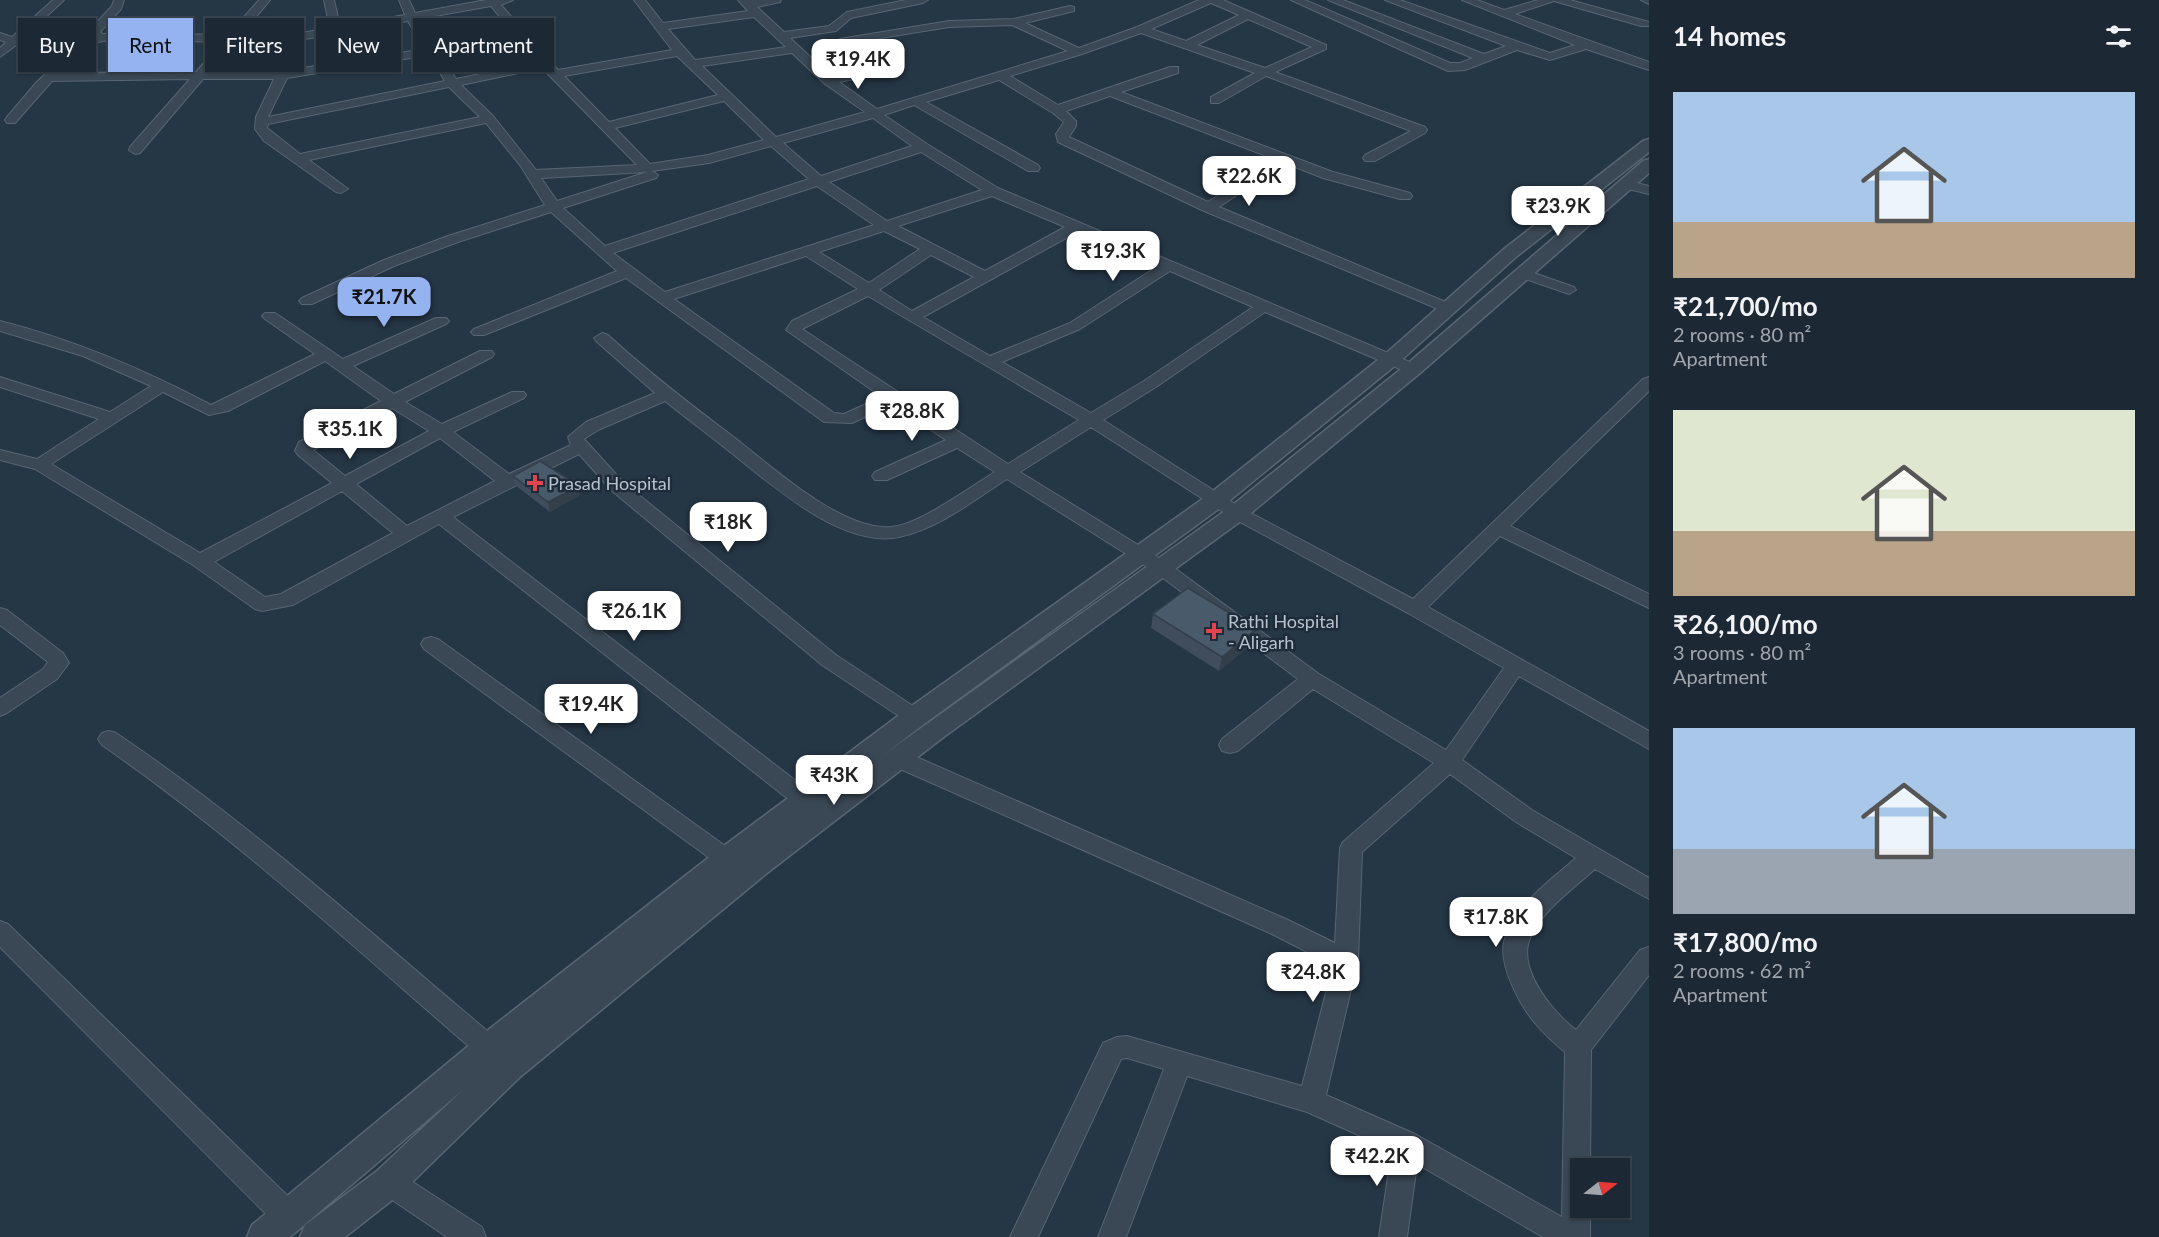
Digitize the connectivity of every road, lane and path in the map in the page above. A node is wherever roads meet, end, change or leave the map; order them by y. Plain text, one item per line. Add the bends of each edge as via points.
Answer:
1 (60, 0) edge
2 (119, 0) edge
3 (265, 0) edge
4 (329, 0) edge
5 (404, 0) edge
6 (508, 0) edge
7 (639, 0) edge
8 (776, 0) edge
9 (923, 0) edge
10 (1208, 0) edge
11 (1214, 0) edge
12 (1296, 0) edge
13 (1333, 0) edge
14 (1390, 0) edge
15 (1467, 0) edge
16 (1549, 0) edge
17 (1558, 0) edge
18 (492, 1) edge
19 (749, 6) edge
20 (1070, 9) dead end
21 (1504, 14) junction
22 (1248, 15) junction
23 (411, 17) junction
24 (249, 18) edge
25 (333, 18) edge
26 (507, 18) edge
27 (401, 19) edge
28 (413, 20) edge
29 (1014, 22) junction
30 (1645, 24) dead end
31 (662, 27) junction
32 (1141, 29) junction
33 (0, 36) edge
34 (781, 36) junction
35 (99, 37) junction
36 (96, 38) edge
37 (205, 40) edge
38 (844, 41) dead end
39 (15, 42) junction
40 (18, 43) edge
41 (1586, 45) junction
42 (1185, 46) junction
43 (1517, 46) junction
44 (795, 49) junction
45 (680, 52) junction
46 (1078, 52) junction
47 (0, 54) edge
48 (413, 54) edge
49 (1483, 58) junction
50 (693, 64) junction
51 (1649, 66) edge
52 (205, 70) edge
53 (881, 70) dead end
54 (1174, 70) dead end
55 (54, 72) edge
56 (283, 72) edge
57 (446, 72) edge
58 (509, 72) edge
59 (1265, 72) junction
60 (555, 74) joint
61 (282, 75) junction
62 (200, 76) junction
63 (1001, 76) junction
64 (49, 77) junction
65 (829, 81) junction
66 (453, 84) junction
67 (1110, 92) junction
68 (727, 97) junction
69 (914, 100) junction
70 (1215, 100) dead end
71 (1057, 110) junction
72 (873, 114) junction
73 (489, 119) junction
74 (11, 120) dead end
75 (261, 122) junction
76 (607, 126) junction
77 (774, 142) junction
78 (1649, 144) edge
79 (922, 147) junction
80 (135, 150) dead end
81 (1285, 157) junction
82 (299, 158) junction
83 (1370, 158) dead end
84 (1649, 164) edge
85 (681, 165) junction
86 (647, 168) junction
87 (1033, 168) dead end
88 (533, 174) junction
89 (818, 180) junction
90 (1637, 187) edge
91 (341, 189) dead end
92 (993, 191) junction
93 (1405, 196) dead end
94 (553, 206) junction
95 (1209, 208) junction
96 (884, 225) junction
97 (1077, 226) junction
98 (930, 249) junction
99 (603, 250) junction
100 (806, 250) junction
101 (1169, 265) junction
102 (627, 272) junction
103 (1525, 274) junction
104 (985, 277) junction
105 (869, 290) junction
106 (1569, 290) dead end
107 (662, 298) junction
108 (307, 301) dead end
109 (1265, 305) junction
110 (1448, 308) junction
111 (270, 316) dead end
112 (912, 317) junction
113 (441, 321) dead end
114 (0, 326) edge
115 (479, 332) dead end
116 (602, 338) dead end
117 (486, 354) dead end
118 (325, 355) junction
119 (991, 361) junction
120 (1402, 364) junction
121 (341, 366) junction
122 (0, 382) edge
123 (1649, 382) edge
124 (162, 386) junction
125 (518, 394) dead end
126 (666, 394) junction
127 (892, 398) junction
128 (391, 400) junction
129 (113, 418) junction
130 (1091, 420) junction
131 (441, 431) junction
132 (958, 441) junction
133 (581, 447) junction
134 (0, 455) edge
135 (41, 465) junction
136 (1007, 472) junction
137 (881, 476) dead end
138 (506, 481) junction
139 (343, 484) junction
140 (1227, 506) junction
141 (439, 515) junction
142 (1499, 528) junction
143 (404, 533) junction
144 (200, 561) junction
145 (1151, 561) junction
146 (1649, 602) edge
147 (1415, 608) junction
148 (0, 615) edge
149 (431, 644) dead end
150 (1516, 666) junction
151 (1312, 679) junction
152 (0, 708) edge
153 (915, 717) junction
154 (109, 739) dead end
155 (1649, 741) edge
156 (1230, 745) dead end
157 (897, 758) junction
158 (1449, 762) junction
159 (805, 800) junction
160 (1594, 856) junction
161 (727, 859) junction
162 (1649, 891) edge
163 (0, 931) edge
164 (1649, 957) edge
165 (1346, 960) junction
166 (1578, 1047) junction
167 (489, 1048) junction
168 (1179, 1063) junction
169 (1311, 1101) junction
170 (1406, 1143) junction
171 (389, 1182) junction
172 (289, 1217) junction
173 (264, 1237) edge
174 (317, 1237) edge
175 (472, 1237) edge
176 (1024, 1237) edge
177 (1112, 1237) edge
178 (1393, 1237) edge
179 (1570, 1237) edge
180 (1576, 1237) edge

1 - 39 street
2 - 35 street via 94,32
3 - 24 street
4 - 25 street
5 - 23 street
6 - 18 street
7 - 31 street via 656,25
8 - 19 street
9 - 34 street via 847,15 832,28
10 - 32 street
11 - 22 street
12 - 49 street via 1448,67 1461,67
13 - 49 street
14 - 43 street
15 - 21 street
16 - 21 street
17 - 30 street
18 - 23 street
18 - 26 street
19 - 31 street
19 - 34 street
20 - 29 street
21 - 41 street
22 - 42 street
22 - 59 street via 1322,47
23 - 27 street
23 - 28 street
29 - 38 street via 950,24
29 - 46 street
31 - 45 street
32 - 42 street
32 - 46 street
33 - 39 street
34 - 44 street
35 - 36 street
35 - 37 street
39 - 40 street
39 - 47 street
41 - 43 street via 1550,57
41 - 51 street
42 - 59 street
43 - 49 street
44 - 50 street
44 - 65 street
45 - 50 street
45 - 60 street
46 - 63 street
48 - 61 street
50 - 68 street
52 - 62 street
53 - 65 street
54 - 67 street
55 - 64 street
56 - 61 street
57 - 66 street
58 - 66 street
59 - 70 street
59 - 83 street via 1421,130
60 - 76 street
61 - 62 street
61 - 75 street
62 - 64 street
62 - 80 street
63 - 69 street
63 - 71 street
64 - 74 street
65 - 72 street
66 - 73 street
66 - 75 street
67 - 71 street
67 - 81 street
68 - 76 street
68 - 77 street
69 - 72 street
69 - 87 street
71 - 95 street via 1070,121 1063,139
72 - 77 street
72 - 79 street
73 - 82 street
73 - 88 street
75 - 82 street via 268,138
76 - 86 street
77 - 85 street
77 - 89 street
78 - 110 street via 1510,252
79 - 89 street
79 - 92 street
81 - 93 street via 1328,175
81 - 95 street
82 - 91 street
84 - 90 street
85 - 86 street
85 - 94 street
86 - 88 street
88 - 94 street
89 - 96 street
89 - 99 street
90 - 103 street
92 - 96 street
92 - 97 street
94 - 99 street
94 - 108 street via 389,263
95 - 110 street
96 - 98 street
96 - 100 street
97 - 101 street
97 - 104 street
98 - 104 street
98 - 105 street
99 - 102 street
100 - 105 street
100 - 107 street
101 - 109 street
101 - 119 street via 1075,326
102 - 107 street
102 - 115 street
103 - 106 street
103 - 120 street
104 - 112 street
105 - 112 street
105 - 127 street via 797,324 794,330
107 - 127 street via 830,418 846,419
109 - 120 street
109 - 130 street
110 - 120 street
111 - 118 street
112 - 119 street
113 - 121 street
114 - 124 street via 89,353
116 - 126 street
117 - 128 street
118 - 121 street
118 - 124 street via 212,410
119 - 130 street
120 - 140 street
121 - 128 street
122 - 129 street
123 - 142 street
124 - 129 street
125 - 131 street
126 - 133 street via 581,432 576,437
126 - 136 street via 806,501 868,530 889,533 918,525
127 - 132 street
128 - 131 street
128 - 139 street via 305,446 304,451
129 - 135 street
130 - 136 street
130 - 140 street
131 - 138 street
131 - 139 street
132 - 136 street
132 - 137 street
133 - 138 street
133 - 153 street via 618,487 829,660
134 - 135 street
135 - 144 street
136 - 145 street
138 - 141 street
139 - 143 street
139 - 144 street
140 - 145 street
140 - 147 street
141 - 143 street
141 - 159 street
142 - 146 street
142 - 147 street
143 - 144 street via 286,600 272,604 256,602
145 - 151 street
145 - 153 street
145 - 157 street
147 - 150 street
148 - 152 street via 59,663 50,674
149 - 161 street
150 - 155 street
150 - 158 street
151 - 156 street
151 - 158 street
153 - 159 street
154 - 167 street via 239,835
157 - 165 street via 1280,927
157 - 171 street via 757,865 509,1067
158 - 160 street via 1524,816
158 - 165 street via 1351,848
159 - 161 street
160 - 162 street
160 - 166 street via 1544,901 1519,934 1515,962 1529,994 1547,1020
161 - 167 street
163 - 172 street
164 - 166 street
165 - 169 street
166 - 180 street
167 - 172 street
168 - 169 street
168 - 176 street via 1127,1047 1112,1051
168 - 177 street
169 - 170 street
170 - 178 street
170 - 179 street
171 - 174 street
171 - 175 street
172 - 173 street

